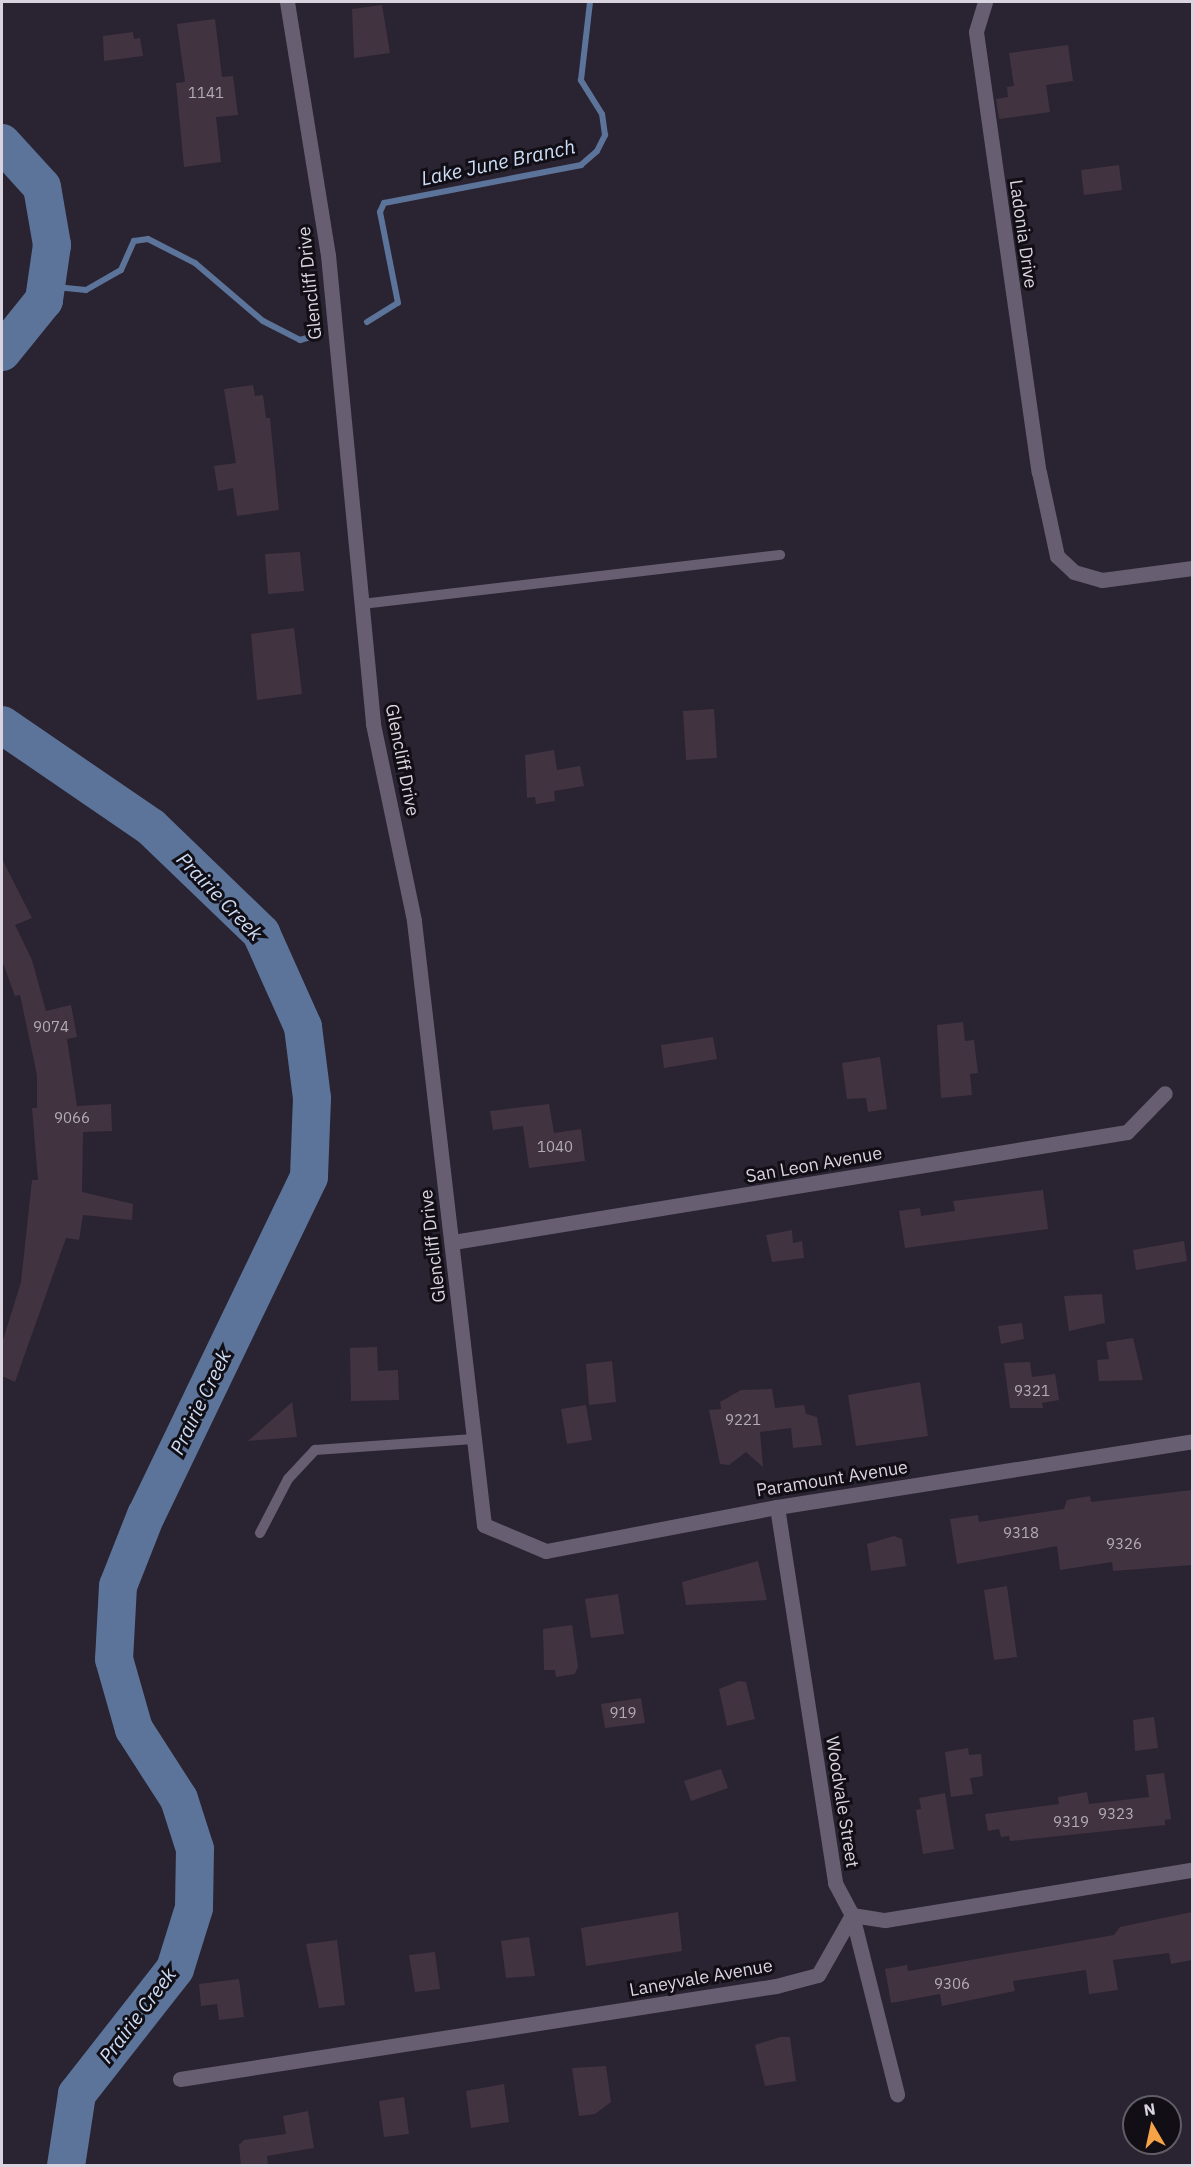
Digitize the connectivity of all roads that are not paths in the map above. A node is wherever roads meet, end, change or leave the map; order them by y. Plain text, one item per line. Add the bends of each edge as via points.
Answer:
1 (287, 2) edge
2 (985, 2) edge
3 (780, 555) dead end
4 (1192, 568) edge
5 (362, 604) junction
6 (1165, 1093) dead end
7 (453, 1242) junction
8 (474, 1439) junction
9 (1192, 1441) edge
10 (777, 1507) junction
11 (484, 1525) joint
12 (260, 1533) dead end
13 (1192, 1870) edge
14 (852, 1915) junction
15 (180, 2079) dead end
16 (897, 2094) dead end

1 - 5 street, Glencliff Drive via 328,255
2 - 4 street, Ladonia Drive via 976,32 1039,472 1057,556 1074,572 1102,580
3 - 5 lane
5 - 7 street, Glencliff Drive via 373,724 414,921
6 - 7 street, San Leon Avenue via 1127,1132
7 - 8 street, Glencliff Drive
8 - 11 street, Glencliff Drive
8 - 12 lane via 315,1450 288,1479
9 - 10 street, Paramount Avenue
10 - 11 street, Paramount Avenue via 546,1551
10 - 14 street, Woodvale Street via 834,1883
13 - 14 street via 885,1920
14 - 15 street, Laneyvale Avenue via 818,1975 776,1986
14 - 16 street, Woodvale Street

